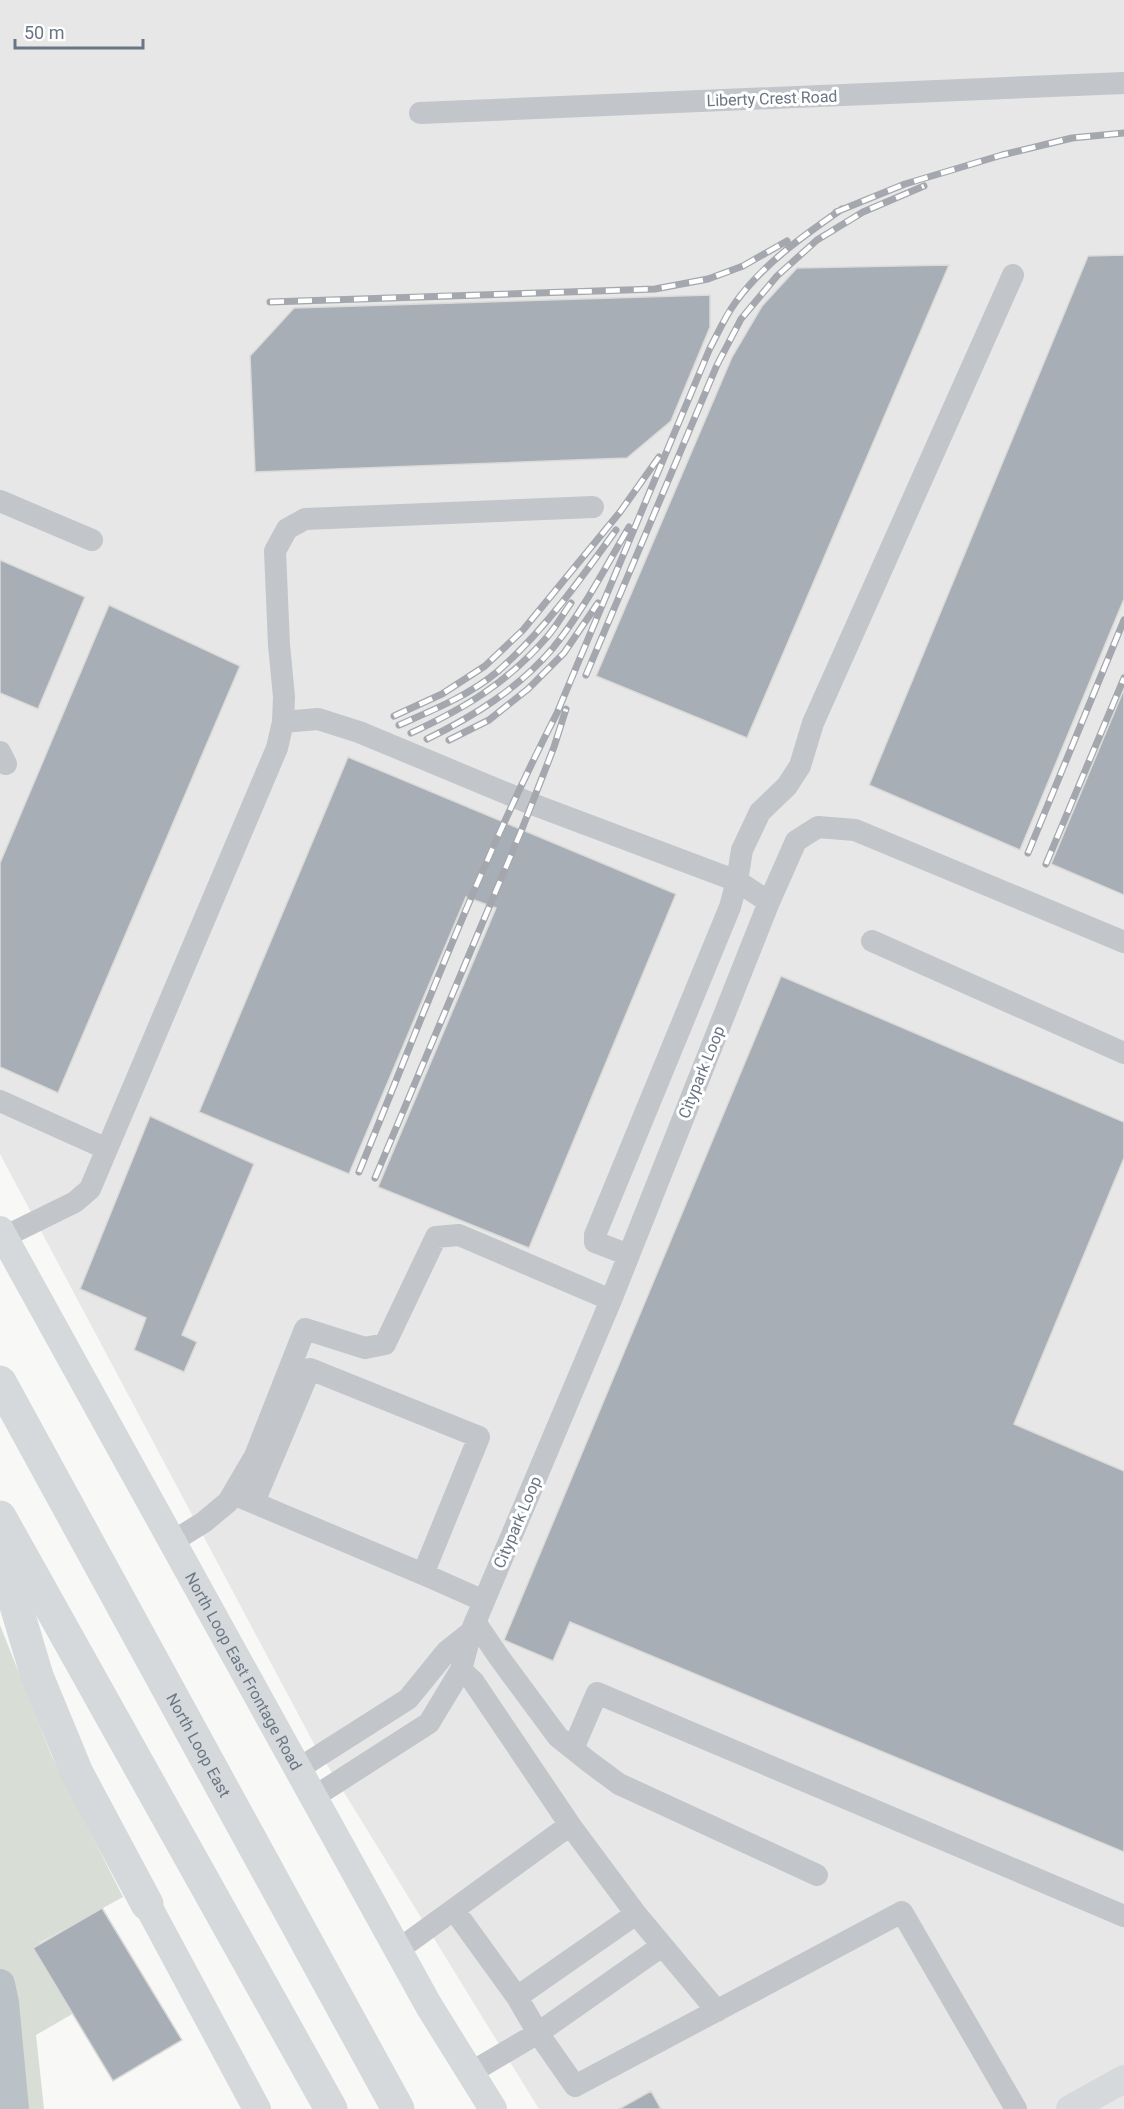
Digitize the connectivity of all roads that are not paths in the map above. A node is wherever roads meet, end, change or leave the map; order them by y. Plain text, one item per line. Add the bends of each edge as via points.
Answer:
1 (1124, 83) edge
2 (420, 113) dead end
3 (1013, 274) dead end
4 (0, 501) edge
5 (593, 507) dead end
6 (92, 540) dead end
7 (283, 722) junction
8 (737, 881) junction
9 (769, 902) junction
10 (872, 941) dead end
11 (1124, 942) edge
12 (1124, 1053) edge
13 (0, 1101) edge
14 (107, 1149) junction
15 (617, 1178) junction
16 (653, 1193) junction
17 (2, 1234) edge
18 (629, 1255) junction
19 (611, 1300) junction
20 (0, 1382) edge
21 (233, 1494) junction
22 (254, 1502) junction
23 (0, 1517) edge
24 (172, 1542) junction
25 (0, 1552) edge
26 (423, 1574) junction
27 (484, 1601) junction
28 (473, 1627) junction
29 (461, 1670) junction
30 (573, 1749) junction
31 (298, 1769) junction
32 (314, 1797) junction
33 (570, 1825) junction
34 (817, 1875) dead end
35 (147, 1904) joint
36 (454, 1910) junction
37 (636, 1914) junction
38 (1124, 1916) edge
39 (662, 1946) junction
40 (398, 1950) junction
41 (517, 1997) junction
42 (717, 2011) junction
43 (538, 2033) junction
44 (470, 2073) junction
45 (1124, 2079) edge
46 (257, 2109) edge
47 (331, 2109) edge
48 (398, 2109) edge
49 (493, 2109) edge
50 (1016, 2109) edge
51 (1070, 2109) edge

1 - 2 street, Liberty Crest Road
3 - 8 street via 813,723 800,766 787,786 760,812 742,850
4 - 6 street
5 - 7 street via 305,519 287,529 275,550
7 - 8 street via 318,719 359,732 532,804
7 - 14 street via 277,748
8 - 9 street
8 - 15 street via 730,907
9 - 11 street, Citypark Loop via 796,841 818,827 855,830
9 - 16 street, Citypark Loop
10 - 12 street
13 - 14 street
14 - 17 street via 90,1188 75,1202
15 - 16 street
15 - 18 street via 595,1242
16 - 18 street, Citypark Loop
17 - 24 main road, North Loop East Frontage Road
18 - 19 street, Citypark Loop
19 - 21 street via 459,1235 436,1237 385,1344 365,1348 304,1329 255,1456
19 - 27 street, Citypark Loop
20 - 48 highway, North Loop East
21 - 22 street
21 - 24 street via 204,1522
22 - 26 street
22 - 26 street via 310,1370 479,1437
23 - 47 highway
24 - 31 main road, North Loop East Frontage Road
25 - 35 highway via 37,1676 77,1773
26 - 27 street
27 - 28 street, Citypark Loop
28 - 29 street, Citypark Loop
28 - 30 street via 558,1737
28 - 31 street, Citypark Loop via 447,1651 408,1699
29 - 32 street, Citypark Loop via 429,1723
29 - 33 street via 473,1681
30 - 34 street via 620,1784
30 - 38 street via 597,1693
31 - 32 main road, North Loop East Frontage Road
32 - 40 main road, North Loop East Frontage Road
33 - 36 street
33 - 37 street
35 - 46 main road
36 - 40 street
36 - 41 street
37 - 39 street
37 - 41 street
39 - 42 street
39 - 43 street
40 - 44 main road, North Loop East Frontage Road
41 - 43 street
42 - 43 street via 575,2086
42 - 50 street via 902,1912
43 - 44 street
44 - 49 main road, North Loop East Frontage Road
45 - 51 main road

